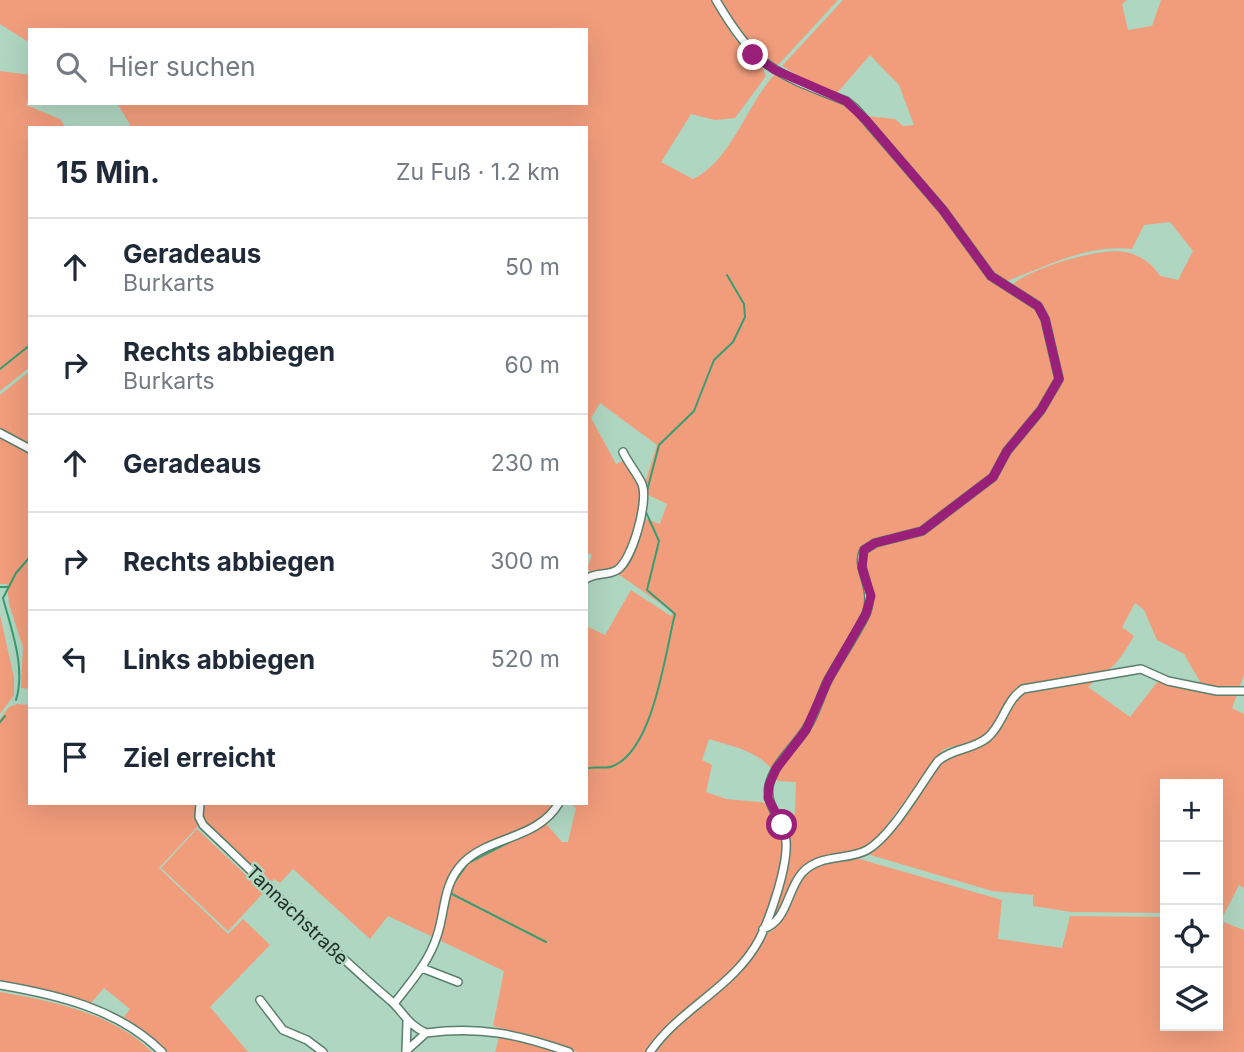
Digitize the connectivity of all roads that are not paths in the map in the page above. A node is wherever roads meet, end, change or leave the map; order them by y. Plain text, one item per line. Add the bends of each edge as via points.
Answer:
1 (716, 0) edge
2 (0, 433) edge
3 (28, 448) edge
4 (622, 452) dead end
5 (588, 578) edge
6 (1244, 691) edge
7 (200, 805) edge
8 (557, 805) edge
9 (763, 929) junction
10 (422, 968) junction
11 (458, 982) dead end
12 (0, 985) edge
13 (260, 1000) dead end
14 (394, 1004) junction
15 (407, 1022) junction
16 (426, 1033) junction
17 (406, 1051) edge
18 (162, 1052) edge
19 (323, 1052) edge
20 (569, 1052) edge
21 (650, 1052) edge

1 - 9 street via 737,36 764,64 856,109 943,210 991,276 1038,306 1059,379 993,477 922,531 864,550 861,558 870,605 800,738 769,785 768,798 786,841 785,862
2 - 3 street
4 - 5 street via 643,487 637,532 624,564 611,573
6 - 9 street via 1217,691 1168,681 1142,669 1031,686 1015,694 990,735 948,752 938,761 870,849 825,859 801,874 772,927
7 - 14 street, Tannachstraße via 203,825
8 - 10 street via 536,826 465,861 447,887 439,928
9 - 21 street via 736,971 667,1031
10 - 11 street
10 - 14 street
12 - 18 street via 61,997 107,1015 132,1027
13 - 19 street via 284,1030
14 - 15 street, Tannachstraße
15 - 16 street, Tannachstraße
15 - 17 street
16 - 17 street
16 - 20 street via 492,1030

